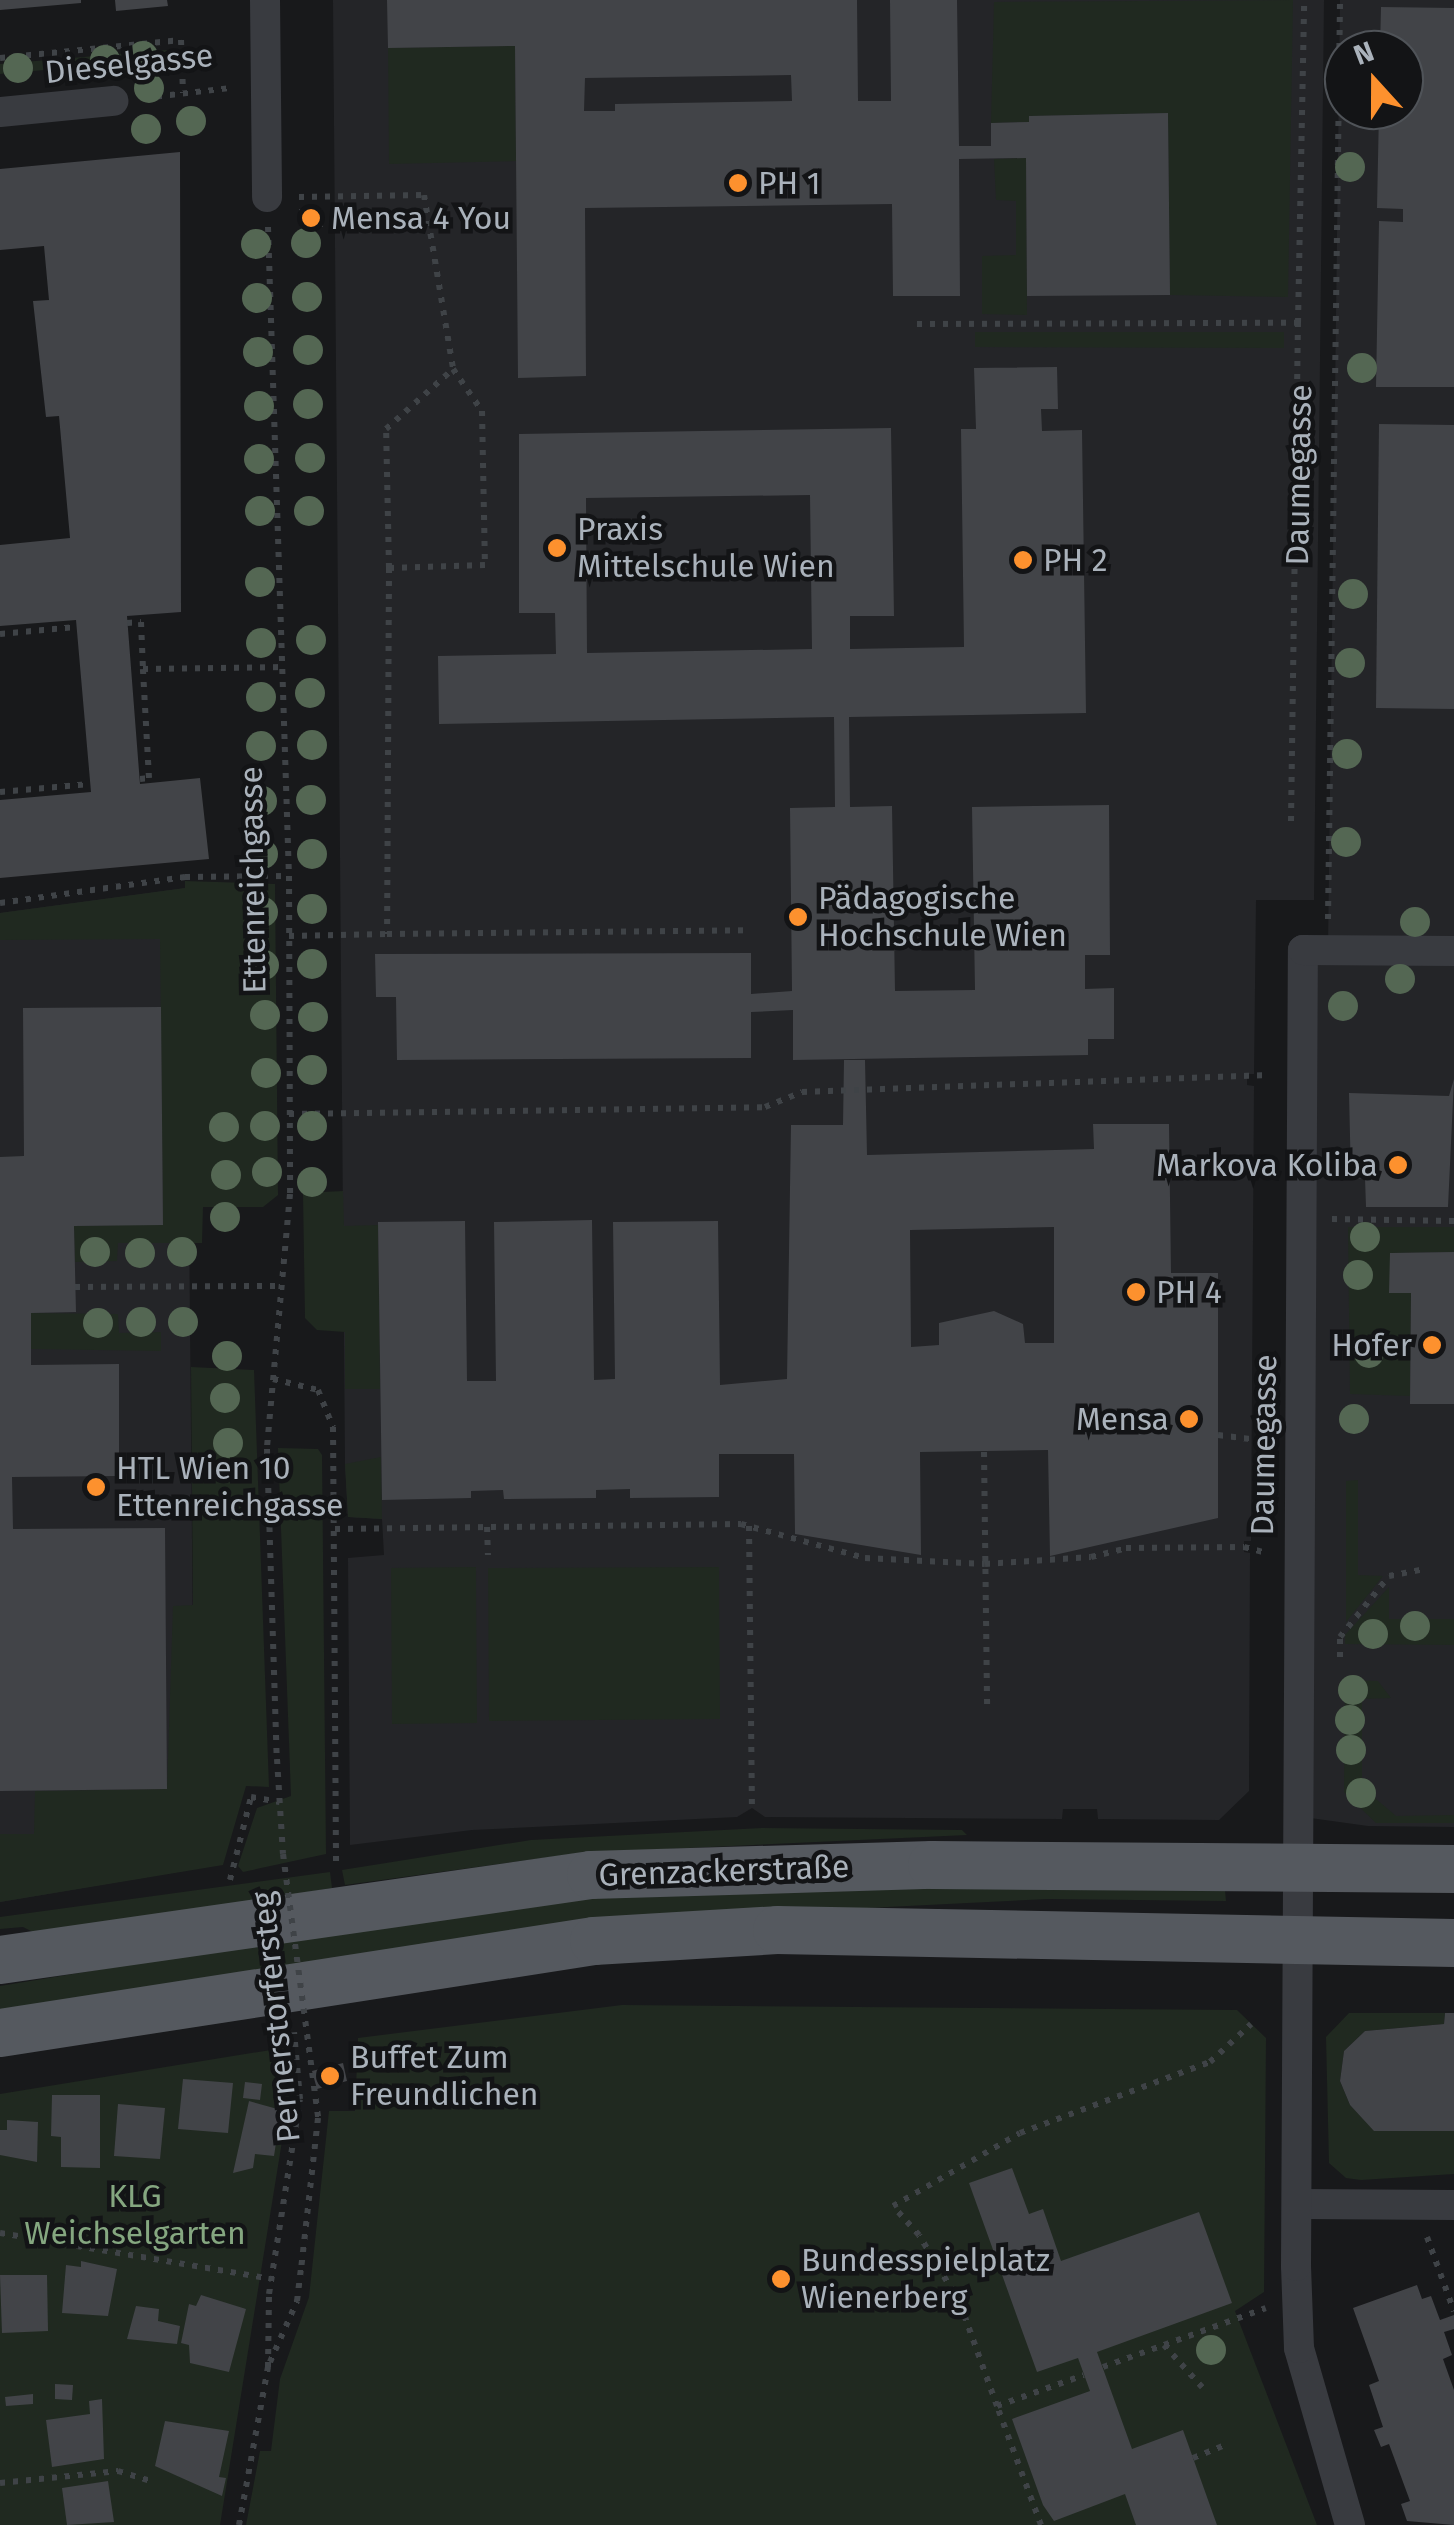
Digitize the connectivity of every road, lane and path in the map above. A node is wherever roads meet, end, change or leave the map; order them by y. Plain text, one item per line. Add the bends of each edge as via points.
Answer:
1 (264, 0) edge
2 (1304, 0) edge
3 (1340, 0) edge
4 (0, 58) edge
5 (265, 84) junction
6 (183, 93) junction
7 (113, 101) joint
8 (0, 112) edge
9 (267, 197) junction
10 (918, 324) dead end
11 (1298, 324) junction
12 (453, 369) junction
13 (389, 568) junction
14 (128, 623) dead end
15 (76, 628) dead end
16 (0, 634) edge
17 (285, 668) junction
18 (143, 669) junction
19 (140, 779) dead end
20 (90, 784) dead end
21 (0, 792) edge
22 (1291, 821) dead end
23 (289, 876) junction
24 (0, 903) edge
25 (750, 930) dead end
26 (387, 934) junction
27 (289, 936) junction
28 (1315, 950) junction
29 (1454, 951) edge
30 (1302, 1068) junction
31 (290, 1114) junction
32 (1301, 1220) junction
33 (1454, 1221) edge
34 (282, 1286) junction
35 (75, 1287) dead end
36 (274, 1379) junction
37 (1218, 1436) dead end
38 (1299, 1450) junction
39 (984, 1452) dead end
40 (749, 1526) junction
41 (487, 1527) junction
42 (335, 1529) junction
43 (488, 1555) dead end
44 (1298, 1561) junction
45 (985, 1564) junction
46 (1420, 1570) dead end
47 (1340, 1657) dead end
48 (987, 1706) dead end
49 (277, 1759) joint
50 (280, 1802) junction
51 (752, 1808) dead end
52 (316, 1867) dead end
53 (1296, 1868) junction
54 (1454, 1869) edge
55 (298, 1870) dead end
56 (280, 1872) dead end
57 (244, 1878) dead end
58 (338, 1886) junction
59 (1294, 1940) junction
60 (1454, 1943) edge
61 (0, 1960) edge
62 (287, 1987) junction
63 (1251, 2024) dead end
64 (0, 2034) edge
65 (1301, 2204) junction
66 (1454, 2205) edge
67 (0, 2234) edge
68 (1430, 2248) dead end
69 (271, 2279) junction
70 (1297, 2297) junction
71 (1454, 2311) edge
72 (1164, 2345) junction
73 (268, 2367) junction
74 (1102, 2367) dead end
75 (1084, 2374) dead end
76 (1202, 2387) dead end
77 (997, 2406) junction
78 (1223, 2446) dead end
79 (1193, 2458) dead end
80 (154, 2482) dead end
81 (0, 2483) edge
82 (239, 2525) edge
83 (1041, 2525) edge
84 (1350, 2525) edge

1 - 5 street
2 - 11 path
3 - 28 path, Daumegasse
4 - 6 path via 181,40
5 - 6 path, Dieselgasse
5 - 9 street
6 - 7 path, Dieselgasse
7 - 8 street, Dieselgasse
9 - 12 path via 424,195
9 - 17 path, Ettenreichgasse
10 - 11 path
11 - 22 path
12 - 13 path via 386,429
12 - 13 path via 482,412 485,566
13 - 26 path
14 - 18 path via 141,622
15 - 16 path
17 - 18 path
17 - 23 path, Ettenreichgasse
18 - 19 path via 149,778
20 - 21 path
23 - 24 path via 184,877
23 - 27 path, Ettenreichgasse
25 - 26 path
26 - 27 path
27 - 31 path, Ettenreichgasse
28 - 29 street
28 - 30 street, Daumegasse
30 - 31 path via 1247,1080 802,1092 765,1107
30 - 32 street, Daumegasse
31 - 34 path, Ettenreichgasse
32 - 33 path
32 - 38 street, Daumegasse
34 - 35 path
34 - 36 path, Ettenreichgasse
36 - 42 path via 318,1390 333,1427
36 - 49 path, Ettenreichgasse via 267,1449
37 - 38 path
38 - 44 street, Daumegasse
39 - 45 path
40 - 41 path
40 - 45 path via 866,1558
40 - 51 path
41 - 42 path
41 - 43 path
42 - 58 path
44 - 45 path via 1244,1547 1205,1547 1126,1548
44 - 53 street, Daumegasse
45 - 48 path
46 - 47 path via 1389,1576 1340,1637
49 - 50 path, Pernerstorfersteg, bridge
50 - 57 path via 252,1797 226,1881
50 - 73 path, Pernerstorfersteg, bridge via 318,2118 296,2300
52 - 58 path
53 - 54 main road, Grenzackerstraße
53 - 58 main road, Grenzackerstraße via 932,1864
53 - 59 street, Daumegasse
55 - 56 path
58 - 61 main road, Grenzackerstraße
59 - 60 main road, Grenzackerstraße
59 - 62 main road, Grenzackerstraße via 777,1930 594,1940
59 - 65 street
62 - 64 main road, Grenzackerstraße
62 - 69 path via 300,2099
63 - 77 path via 1210,2062 1020,2133 893,2206 960,2303
65 - 66 street
65 - 70 street
67 - 69 path
68 - 71 path
69 - 73 path
70 - 72 path
70 - 84 street via 1299,2348
72 - 74 path
72 - 76 path
73 - 82 path
75 - 77 path
77 - 83 path
78 - 79 path
80 - 81 path via 118,2471

